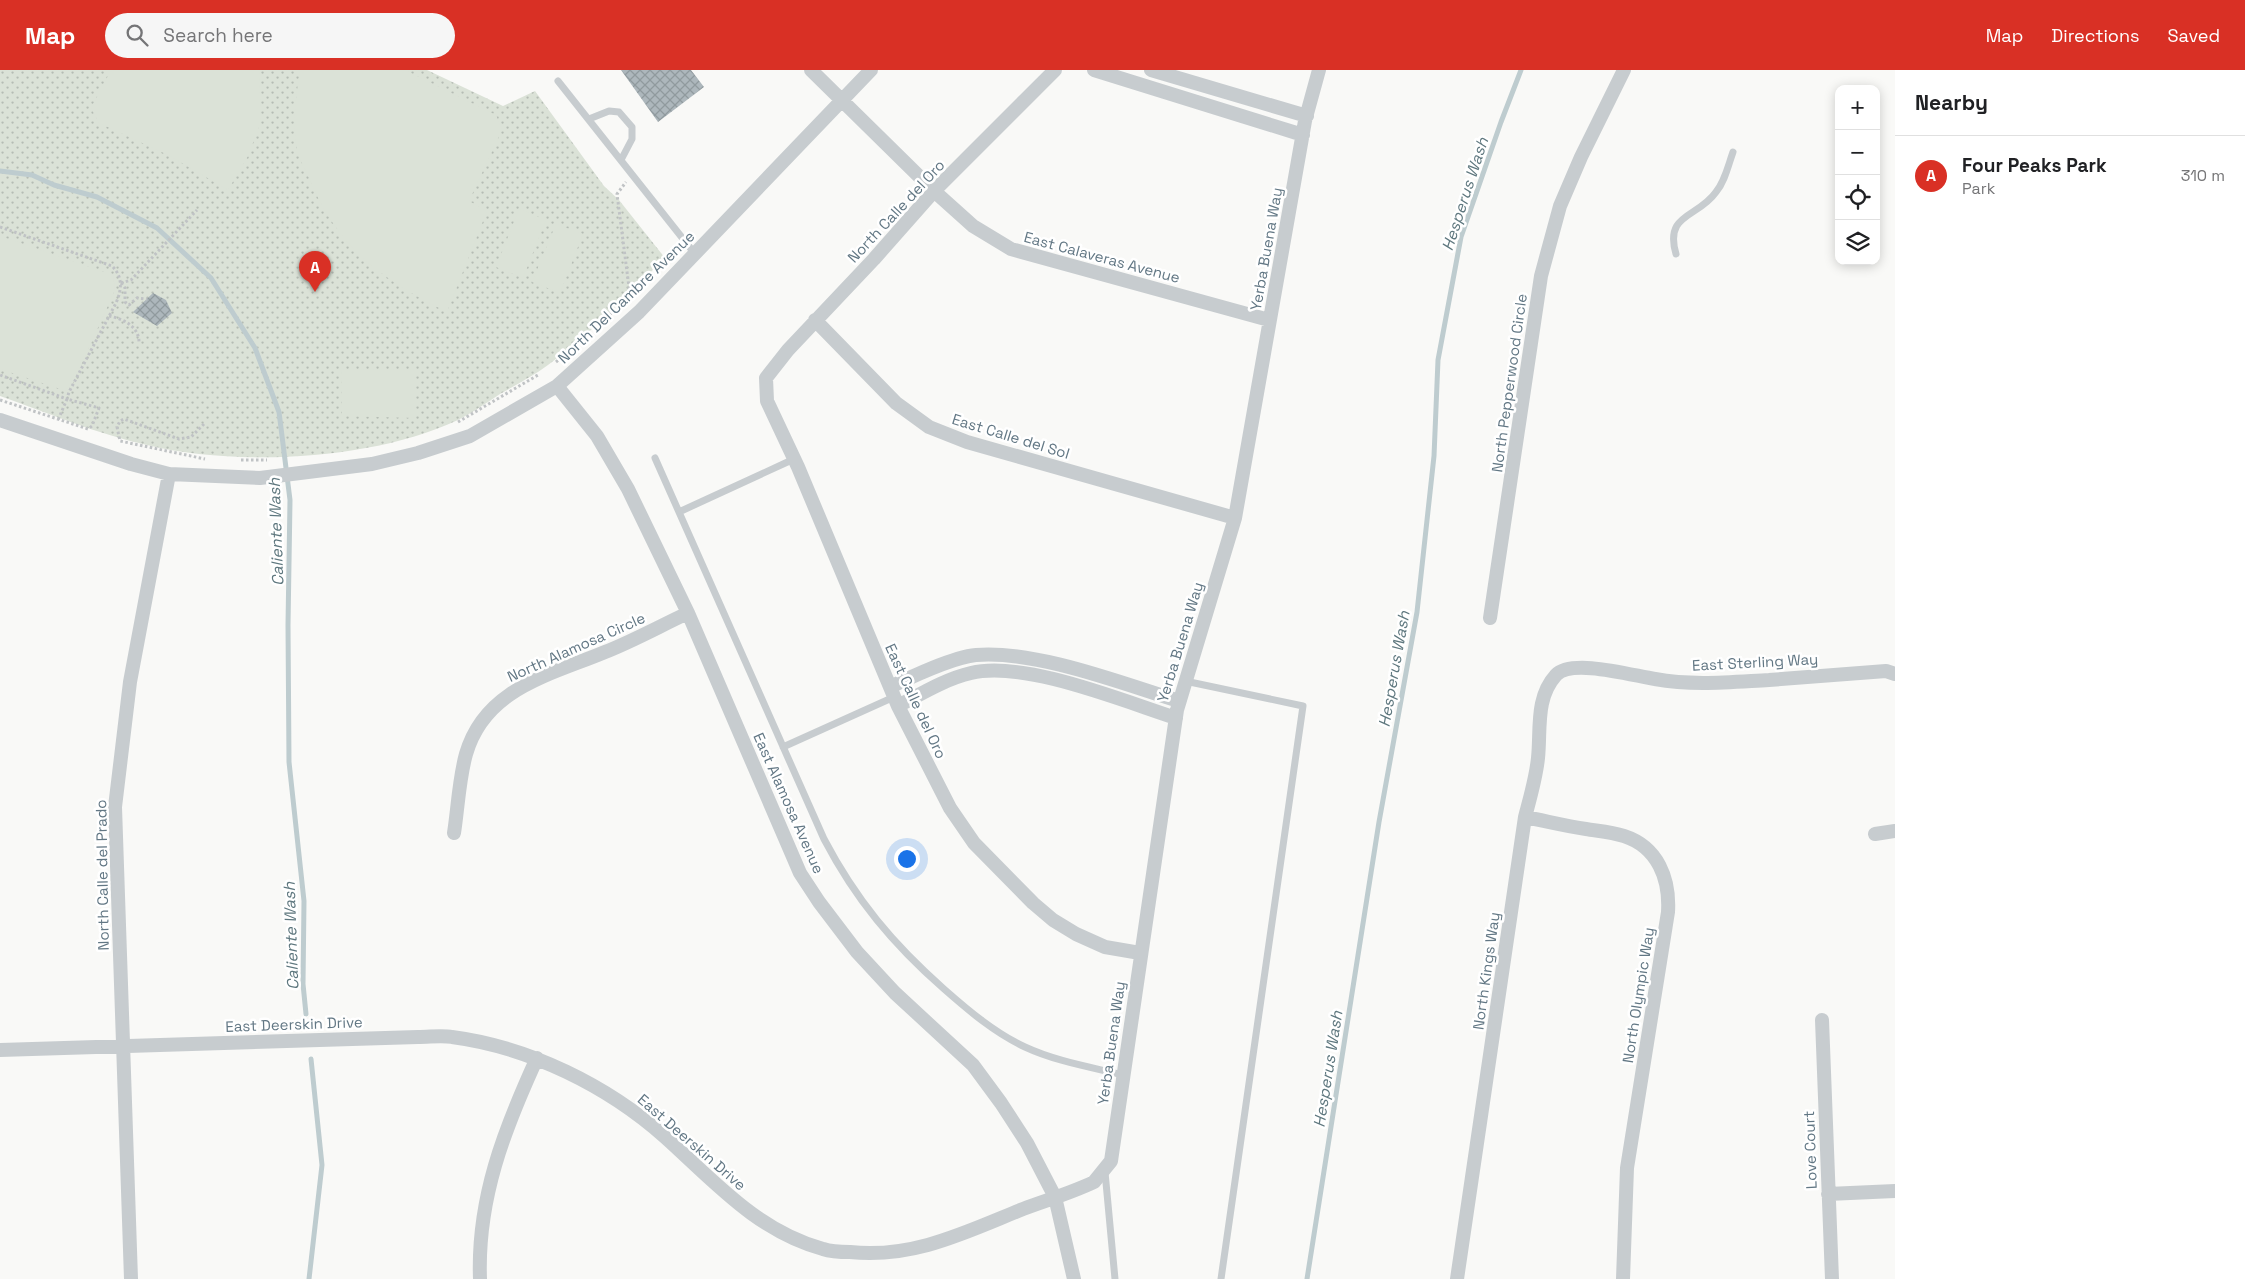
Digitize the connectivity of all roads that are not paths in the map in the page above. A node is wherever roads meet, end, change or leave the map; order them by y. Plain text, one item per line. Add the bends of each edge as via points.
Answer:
1 (812, 70) edge
2 (872, 70) edge
3 (1055, 70) edge
4 (1094, 70) edge
5 (1151, 70) edge
6 (1320, 70) edge
7 (1624, 70) edge
8 (558, 81) dead end
9 (844, 100) junction
10 (1307, 116) junction
11 (589, 119) junction
12 (1303, 135) junction
13 (1733, 152) dead end
14 (621, 160) junction
15 (934, 191) junction
16 (695, 254) junction
17 (1676, 254) dead end
18 (815, 320) junction
19 (1269, 320) junction
20 (766, 378) joint
21 (557, 386) junction
22 (0, 420) edge
23 (656, 458) dead end
24 (794, 459) junction
25 (169, 474) junction
26 (679, 512) junction
27 (1235, 518) junction
28 (688, 613) junction
29 (1490, 618) dead end
30 (1557, 673) joint
31 (1895, 674) edge
32 (1185, 681) junction
33 (894, 697) junction
34 (1180, 701) junction
35 (1176, 718) junction
36 (784, 747) junction
37 (1526, 818) junction
38 (1895, 832) edge
39 (454, 833) dead end
40 (1875, 834) dead end
41 (1140, 952) junction
42 (1822, 1020) dead end
43 (123, 1046) junction
44 (0, 1050) edge
45 (536, 1058) junction
46 (1123, 1075) junction
47 (1104, 1172) junction
48 (1895, 1191) edge
49 (1828, 1194) junction
50 (1055, 1197) junction
51 (131, 1279) edge
52 (480, 1279) edge
53 (1074, 1279) edge
54 (1116, 1279) edge
55 (1222, 1279) edge
56 (1457, 1279) edge
57 (1623, 1279) edge
58 (1832, 1279) edge

1 - 9 street, East Calaveras Avenue
2 - 9 street, North Del Cambre Avenue
3 - 15 street, North Calle del Oro
4 - 12 street
5 - 10 street
6 - 10 street, Yerba Buena Way
7 - 29 street, North Pepperwood Circle via 1560,206 1541,276
8 - 11 lane
9 - 15 street, East Calaveras Avenue
9 - 16 street, North Del Cambre Avenue
10 - 12 street, Yerba Buena Way
11 - 14 lane
11 - 14 lane via 609,111 619,112 632,127 632,139
12 - 19 street, Yerba Buena Way
13 - 17 lane via 1716,193 1687,214 1674,230
14 - 16 lane
15 - 18 street, North Calle del Oro
15 - 19 street, East Calaveras Avenue via 973,226 1011,249
16 - 21 street, North Del Cambre Avenue via 639,312
18 - 20 street, North Calle del Oro
18 - 27 street, East Calle del Sol via 890,398 929,427 967,442
19 - 27 street, Yerba Buena Way
20 - 24 street, East Calle del Oro via 767,401
21 - 25 street, North Del Cambre Avenue via 470,436 372,464 260,478
21 - 28 street, East Alamosa Avenue via 597,436 628,489
22 - 25 street, North Del Cambre Avenue
23 - 26 lane
24 - 26 lane
24 - 33 street, East Calle del Oro
25 - 43 street, North Calle del Prado via 130,682 115,807
26 - 36 lane
27 - 32 street, Yerba Buena Way
28 - 39 street, North Alamosa Circle via 524,684 498,702 474,735 466,754
28 - 50 street, East Alamosa Avenue via 800,873 857,952 895,993 973,1065 1027,1143
30 - 31 street, East Sterling Way via 1567,668 1609,670 1657,680 1710,684 1886,670
30 - 37 street, North Kings Way via 1546,688 1541,704 1538,759
32 - 34 street, Yerba Buena Way
32 - 55 lane via 1303,706
33 - 34 street via 915,676 974,655 1002,655 1056,664
33 - 35 street via 972,673 1004,670 1053,679
33 - 36 lane
33 - 41 street, East Calle del Oro via 950,808 974,843 1046,914 1076,934 1105,947
34 - 35 street, Yerba Buena Way
35 - 41 street, Yerba Buena Way
36 - 46 lane via 840,870 875,920 921,969 965,1008 1011,1040 1049,1056
37 - 56 street, North Kings Way
37 - 57 street, North Olympic Way via 1612,833 1636,841 1661,866 1667,884 1668,912 1626,1168
38 - 40 street
41 - 46 street, Yerba Buena Way
42 - 49 street, Love Court
43 - 44 street, East Deerskin Drive
43 - 45 street, East Deerskin Drive via 451,1036
43 - 51 street, North Calle del Prado
45 - 50 street, East Deerskin Drive via 619,1100 666,1138 716,1187 756,1217 794,1239 825,1250 894,1254 933,1245
45 - 52 street via 492,1171 479,1248
46 - 47 street, Yerba Buena Way via 1111,1162
47 - 50 street via 1088,1185
47 - 54 lane
48 - 49 street
49 - 58 street, Love Court
50 - 53 street, East Alamosa Avenue

